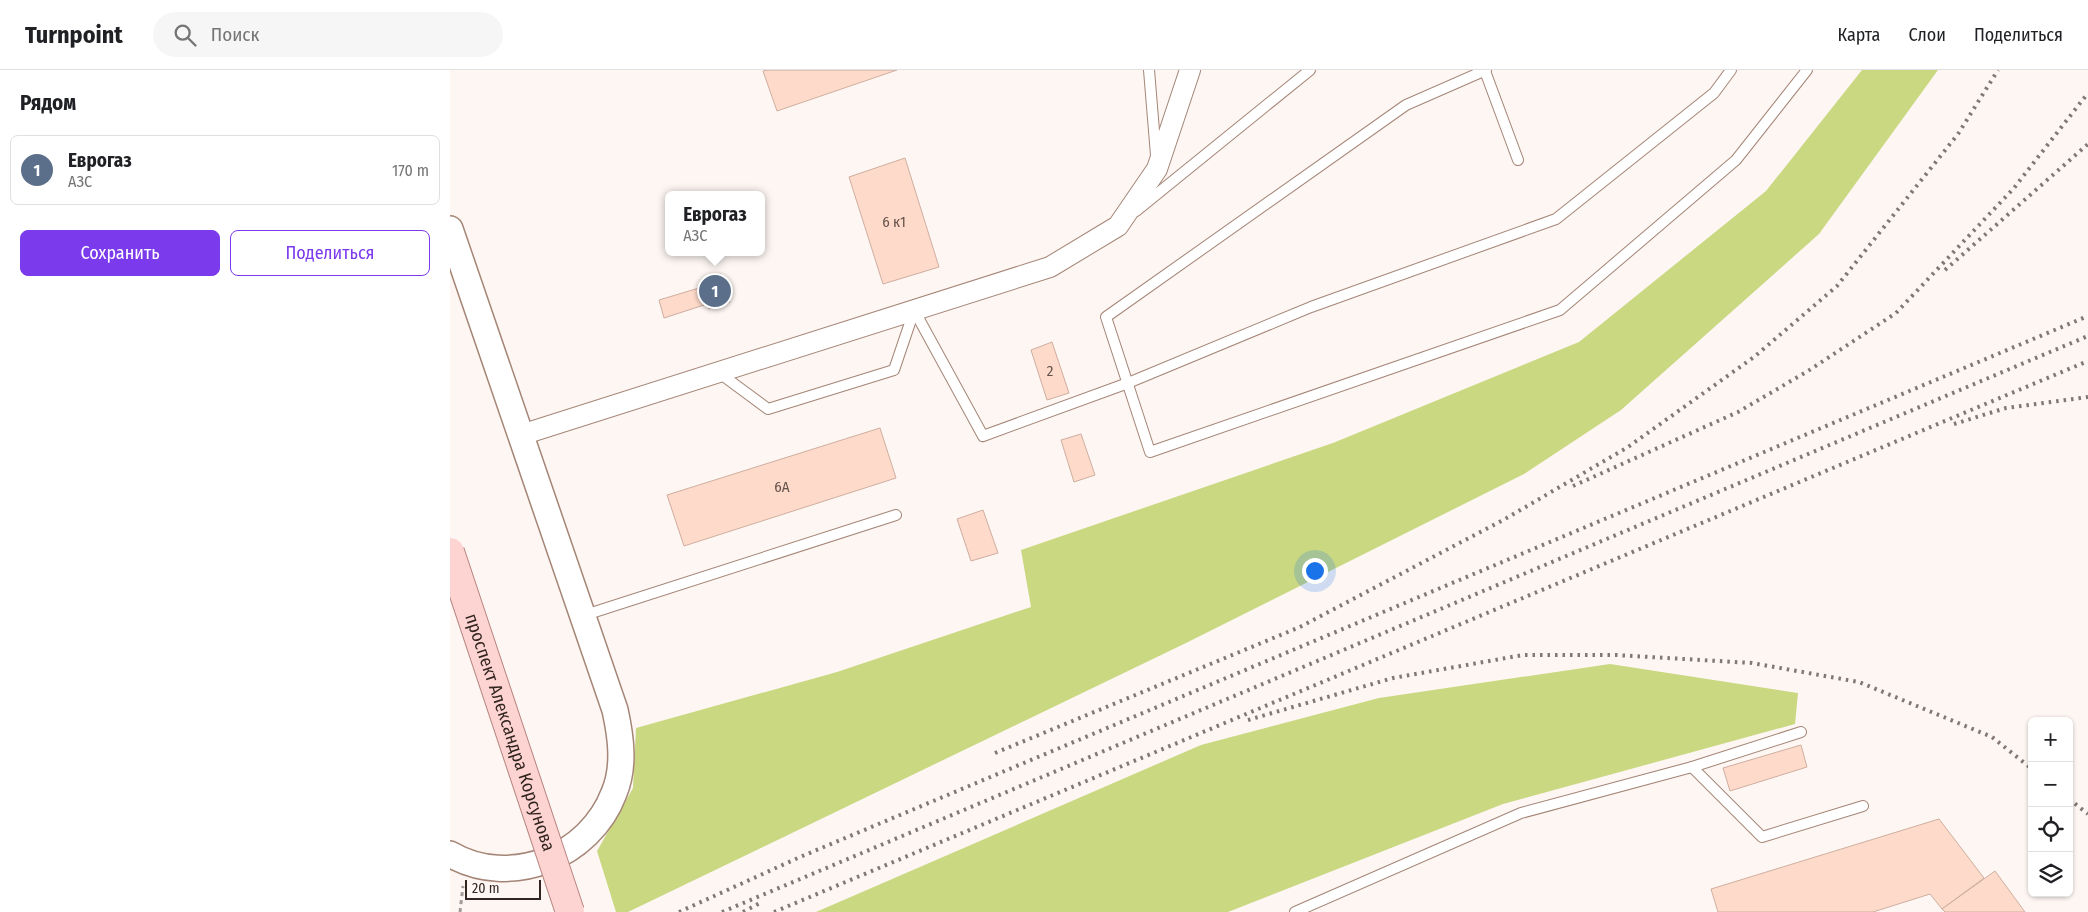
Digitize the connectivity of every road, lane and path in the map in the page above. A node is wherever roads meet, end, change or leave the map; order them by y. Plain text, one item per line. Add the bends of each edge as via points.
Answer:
1 (1149, 70) edge
2 (1190, 70) edge
3 (1310, 70) edge
4 (1485, 70) edge
5 (1731, 70) edge
6 (1807, 70) edge
7 (1518, 160) dead end
8 (1157, 169) junction
9 (1118, 226) junction
10 (450, 229) edge
11 (914, 310) junction
12 (718, 372) junction
13 (1128, 383) junction
14 (521, 435) junction
15 (896, 515) dead end
16 (450, 552) edge
17 (582, 616) junction
18 (1801, 732) dead end
19 (1692, 767) junction
20 (1863, 806) dead end
21 (450, 854) edge
22 (570, 912) edge
23 (1295, 912) edge

1 - 8 lane
2 - 8 street
3 - 9 lane
4 - 7 lane
4 - 13 lane via 1406,106 1106,317
5 - 13 lane via 1714,93 1556,219 1311,307
6 - 13 lane via 1736,160 1560,310 1150,452
8 - 9 street
9 - 11 street via 1050,267
10 - 14 street
11 - 12 street
11 - 12 lane via 894,370 768,409
11 - 13 lane via 983,436
12 - 14 street
14 - 17 street
15 - 17 lane
16 - 22 main road, проспект Александра Корсунова, bridge
17 - 21 street via 621,736 621,763 615,792 605,812 594,828 566,852 535,864 512,868 487,867 465,862
18 - 19 lane
19 - 20 lane via 1762,837
19 - 23 lane via 1521,813

